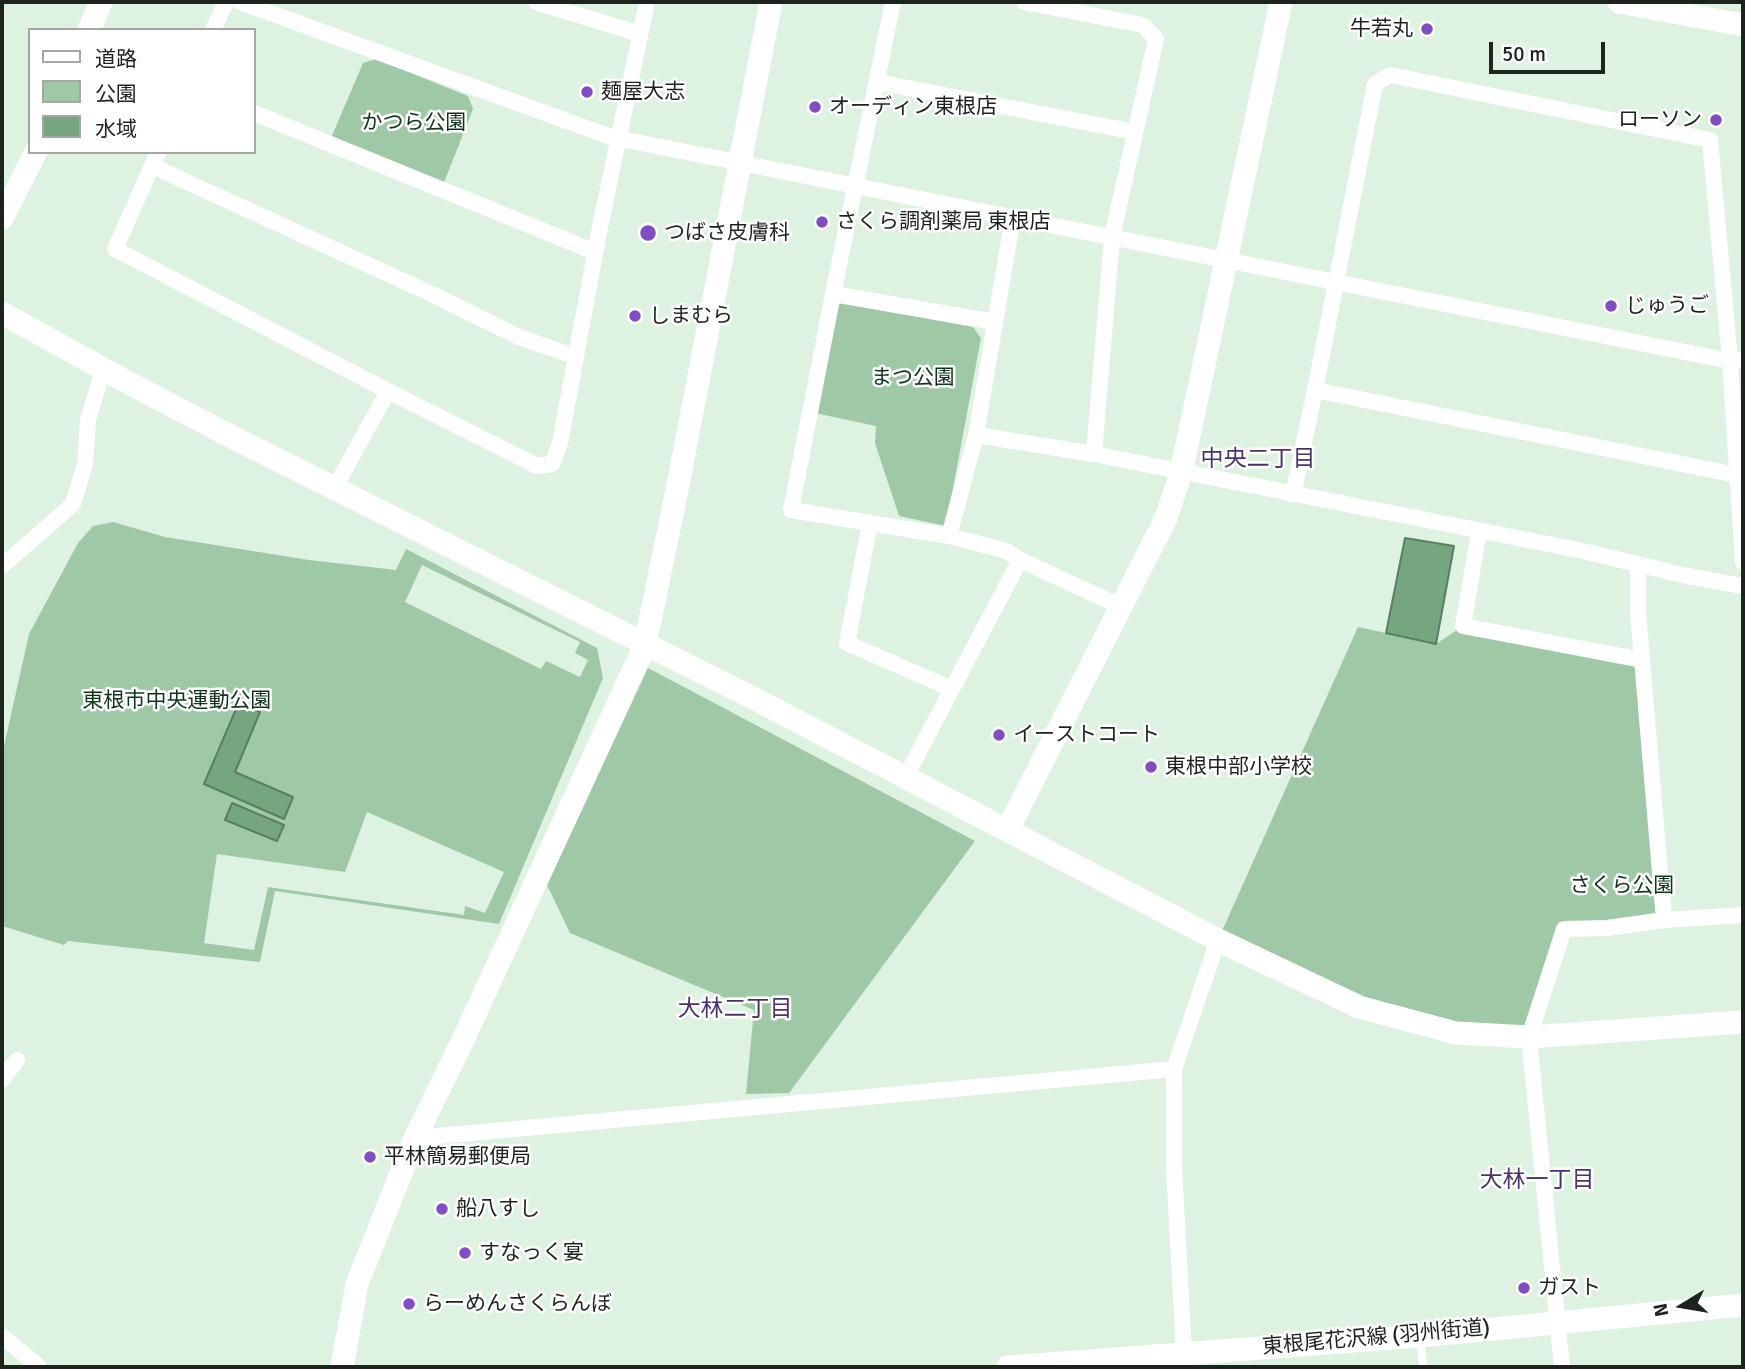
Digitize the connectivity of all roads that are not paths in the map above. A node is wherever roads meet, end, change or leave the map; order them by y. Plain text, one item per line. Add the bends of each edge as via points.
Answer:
1 (102, 2) edge
2 (226, 2) edge
3 (240, 2) edge
4 (536, 2) edge
5 (647, 2) edge
6 (771, 2) edge
7 (893, 2) edge
8 (1024, 2) edge
9 (1281, 2) edge
10 (1619, 2) edge
11 (1743, 25) edge
12 (90, 28) edge
13 (215, 28) edge
14 (640, 34) junction
15 (877, 82) junction
16 (256, 114) edge
17 (1135, 132) junction
18 (620, 138) junction
19 (35, 154) edge
20 (155, 159) edge
21 (739, 163) junction
22 (855, 186) junction
23 (2, 218) edge
24 (1013, 218) junction
25 (1112, 237) junction
26 (596, 252) junction
27 (1225, 260) junction
28 (1335, 282) junction
29 (832, 293) junction
30 (2, 313) edge
31 (995, 322) junction
32 (576, 355) junction
33 (1736, 360) edge
34 (103, 370) junction
35 (1315, 390) junction
36 (388, 391) junction
37 (976, 435) junction
38 (1094, 454) junction
39 (1181, 473) junction
40 (1737, 475) junction
41 (334, 489) junction
42 (1293, 495) junction
43 (870, 523) junction
44 (1479, 531) junction
45 (949, 536) junction
46 (1020, 559) junction
47 (1743, 562) edge
48 (1638, 564) junction
49 (2, 566) edge
50 (1743, 586) edge
51 (1120, 606) junction
52 (645, 645) junction
53 (1643, 660) junction
54 (952, 689) junction
55 (905, 778) junction
56 (1008, 829) junction
57 (1743, 915) edge
58 (1664, 920) junction
59 (1218, 940) junction
60 (1743, 1022) edge
61 (1529, 1037) junction
62 (17, 1060) dead end
63 (1174, 1069) junction
64 (2, 1080) edge
65 (415, 1138) junction
66 (1743, 1305) edge
67 (1558, 1321) junction
68 (2, 1336) edge
69 (1420, 1336) junction
70 (1184, 1354) junction
71 (39, 1367) edge
72 (342, 1367) edge
73 (1008, 1367) edge
74 (1423, 1367) edge
75 (1562, 1367) edge

1 - 12 street
2 - 13 street
3 - 18 street
4 - 14 street
5 - 14 street
6 - 21 street
7 - 15 street
8 - 17 street via 1143,25 1156,39
9 - 27 street
10 - 11 street
14 - 18 street
15 - 17 street
15 - 22 street
16 - 26 street
17 - 25 street
18 - 21 street
18 - 26 street
19 - 23 street
20 - 32 street via 519,337
20 - 36 street via 115,249
21 - 22 street
21 - 52 street
22 - 24 street
22 - 29 street
24 - 25 street
24 - 31 street
25 - 27 street
25 - 38 street
26 - 32 street
27 - 28 street
27 - 39 street
28 - 33 street
28 - 33 street via 1375,84 1390,75 1710,140
28 - 35 street
29 - 31 street
29 - 43 street via 790,510
30 - 34 street
31 - 37 street
32 - 36 street via 561,443 552,464 537,466
33 - 40 street
34 - 41 street
34 - 49 street via 88,420 85,464 72,504
35 - 40 street
35 - 42 street
36 - 41 street
37 - 38 street
37 - 45 street
38 - 39 street
39 - 42 street
39 - 51 street via 1166,518
40 - 47 street
41 - 52 street
42 - 44 street
43 - 45 street
43 - 54 street via 847,643
44 - 48 street
44 - 53 street via 1463,626
45 - 46 street via 1007,551
46 - 51 street
46 - 54 street
48 - 50 street
48 - 53 street
51 - 56 street
52 - 55 street
52 - 65 street
53 - 58 street
54 - 55 street
55 - 56 street
56 - 59 street
57 - 58 street
58 - 61 street via 1564,929
59 - 61 street via 1359,1007 1456,1033
59 - 63 street
60 - 61 street
61 - 67 street
62 - 64 street
63 - 65 street
63 - 70 street
65 - 72 street via 357,1284
66 - 67 street, 東根尾花沢線 (羽州街道)
67 - 69 street, 東根尾花沢線 (羽州街道)
67 - 75 street
68 - 71 street
69 - 70 street, 東根尾花沢線 (羽州街道)
69 - 74 lane
70 - 73 street, 東根尾花沢線 (羽州街道)

